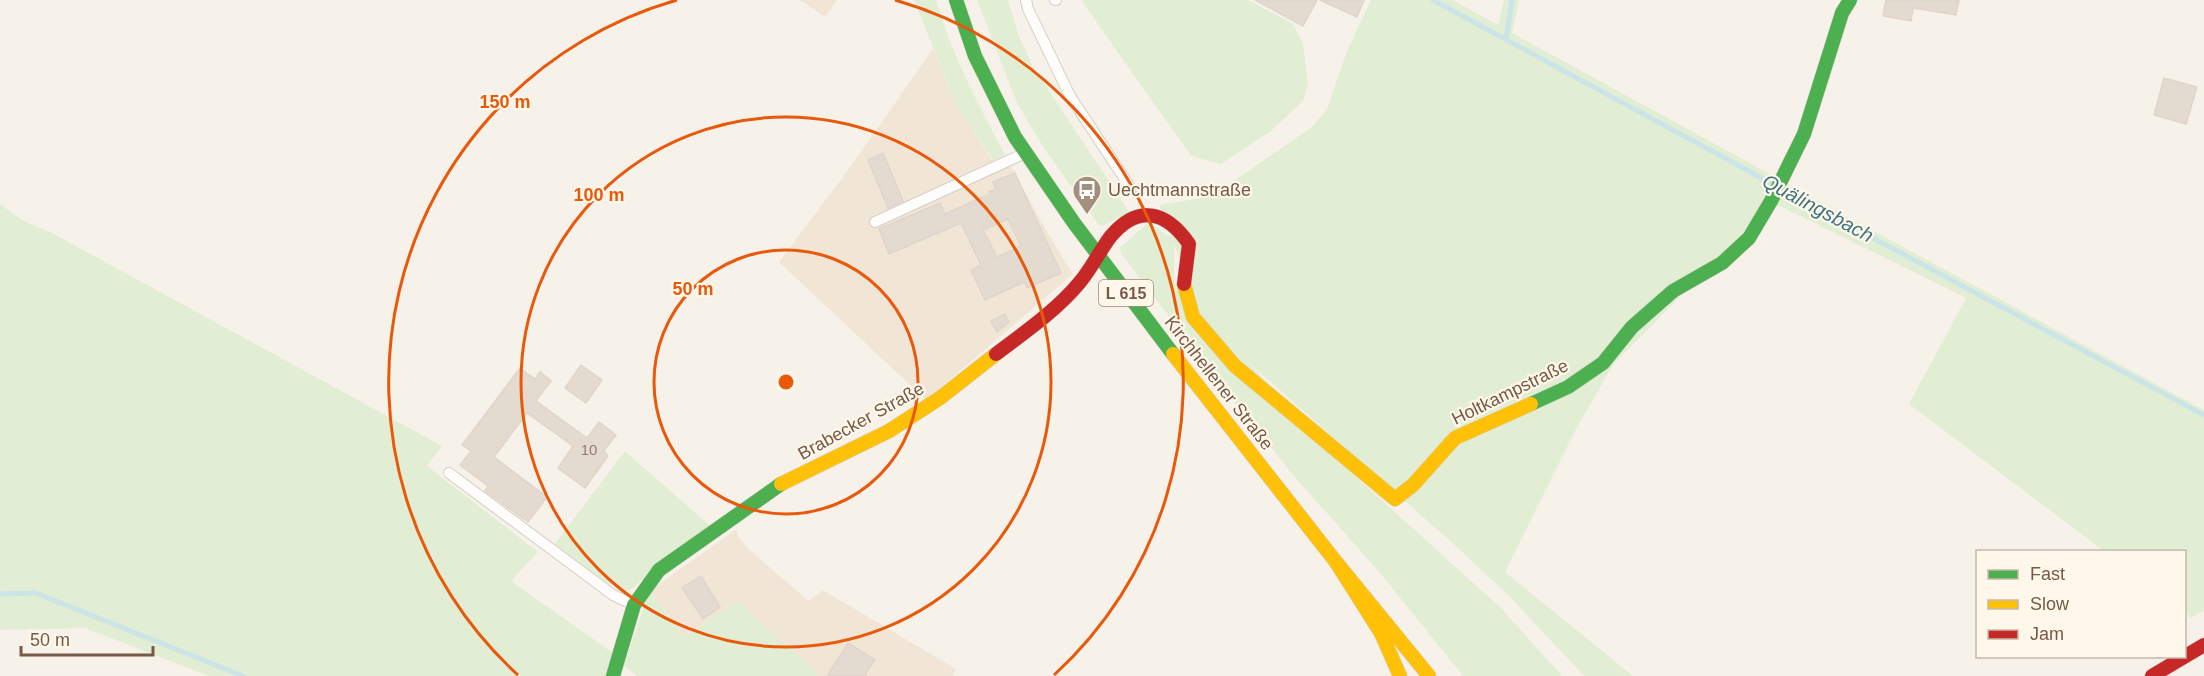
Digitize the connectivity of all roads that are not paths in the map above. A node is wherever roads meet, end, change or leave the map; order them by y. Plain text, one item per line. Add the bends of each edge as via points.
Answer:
1 (956, 0) edge
2 (1026, 0) edge
3 (1850, 0) edge
4 (1026, 153) junction
5 (1132, 190) dead end
6 (875, 222) dead end
7 (1097, 256) junction
8 (448, 473) dead end
9 (1336, 562) junction
10 (634, 605) junction
11 (2204, 645) edge
12 (2186, 656) edge
13 (2182, 658) edge
14 (613, 676) edge
15 (1400, 676) edge
16 (1429, 676) edge
17 (2152, 676) edge

1 - 4 main road, Kirchhellener Straße / L 615 via 975,56
2 - 5 lane via 1071,96
3 - 7 main road, Holtkampstraße via 1842,13 1804,134 1749,238 1722,262 1673,291 1632,327 1603,363 1568,387 1455,438 1413,485 1395,499 1235,366 1193,317 1184,286 1189,244 1179,229 1162,218 1145,214 1112,235
4 - 6 lane
4 - 7 main road, Kirchhellener Straße / L 615
7 - 9 main road, Kirchhellener Straße / L 615
7 - 10 main road, Brabecker Straße via 1080,282 1042,318 949,392 889,430 779,485 659,570
8 - 10 lane via 613,595
9 - 15 main road
9 - 16 main road, Kirchhellener Straße / L 615
10 - 14 main road, Brabecker Straße
11 - 12 main road
13 - 17 main road

